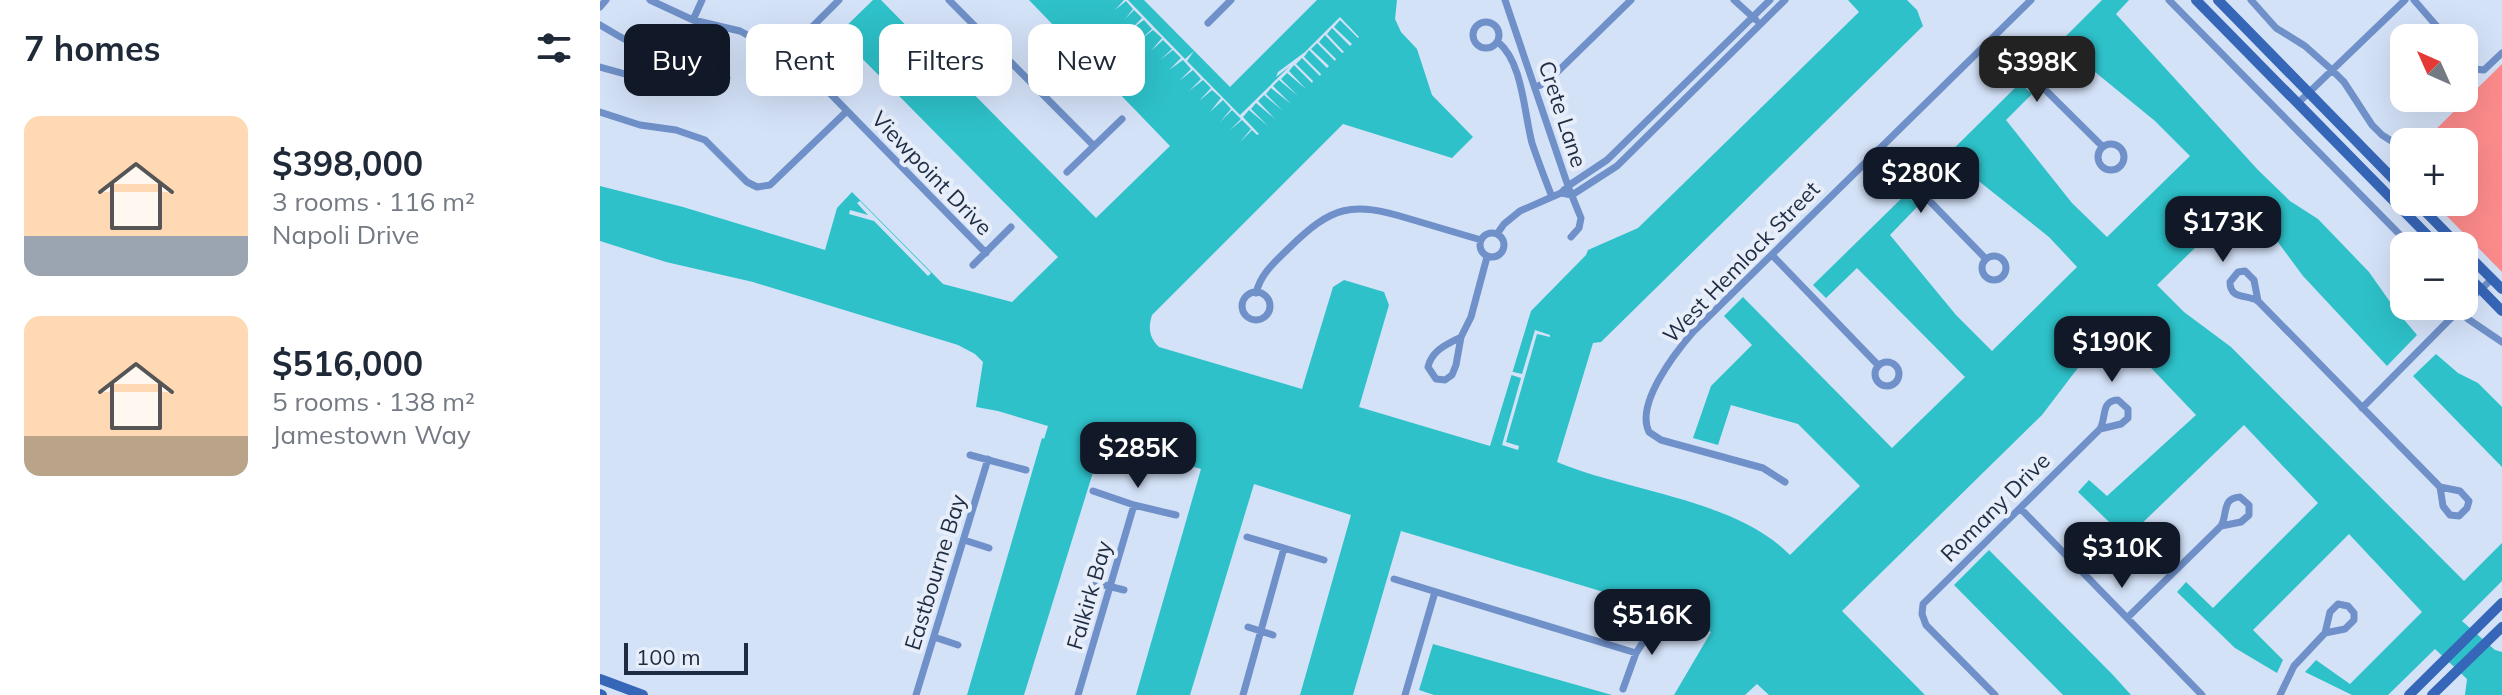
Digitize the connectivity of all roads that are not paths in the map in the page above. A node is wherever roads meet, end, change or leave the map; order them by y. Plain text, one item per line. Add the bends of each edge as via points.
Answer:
1 (606, 0) edge
2 (650, 0) edge
3 (702, 0) edge
4 (839, 0) edge
5 (949, 0) edge
6 (1231, 0) edge
7 (1505, 0) edge
8 (1631, 0) edge
9 (1734, 0) edge
10 (1770, 0) edge
11 (1785, 0) edge
12 (2031, 0) edge
13 (2169, 0) edge
14 (2196, 0) edge
15 (2218, 0) edge
16 (2251, 0) edge
17 (2405, 0) edge
18 (2414, 0) edge
19 (600, 7) edge
20 (1753, 17) junction
21 (693, 20) junction
22 (1208, 23) dead end
23 (815, 24) edge
24 (1760, 24) junction
25 (2435, 24) edge
26 (600, 25) edge
27 (746, 34) edge
28 (1993, 38) junction
29 (624, 39) edge
30 (1498, 42) dead end
31 (2502, 53) edge
32 (600, 67) edge
33 (2478, 69) edge
34 (2332, 70) junction
35 (624, 74) edge
36 (1536, 87) junction
37 (2309, 93) junction
38 (832, 96) edge
39 (2298, 103) junction
40 (847, 111) junction
41 (600, 112) edge
42 (1122, 119) dead end
43 (2390, 140) edge
44 (1094, 146) junction
45 (2103, 147) dead end
46 (1879, 149) junction
47 (1067, 172) dead end
48 (2390, 176) edge
49 (1568, 186) junction
50 (1561, 193) junction
51 (1572, 195) junction
52 (1552, 197) junction
53 (2430, 216) edge
54 (1011, 227) dead end
55 (2397, 232) edge
56 (2424, 232) edge
57 (2445, 232) edge
58 (1497, 234) junction
59 (1571, 237) dead end
60 (1481, 240) junction
61 (986, 253) junction
62 (1772, 255) junction
63 (1487, 257) junction
64 (1986, 259) dead end
65 (973, 265) dead end
66 (2478, 265) edge
67 (2492, 279) junction
68 (2480, 289) joint
69 (2502, 289) edge
70 (1256, 293) dead end
71 (2258, 301) junction
72 (2502, 311) edge
73 (2447, 320) edge
74 (2473, 320) edge
75 (1461, 337) junction
76 (2502, 342) edge
77 (1878, 365) dead end
78 (2362, 408) junction
79 (2100, 429) junction
80 (970, 455) dead end
81 (988, 459) junction
82 (1026, 470) dead end
83 (1785, 482) dead end
84 (2440, 487) junction
85 (1093, 491) dead end
86 (1134, 505) junction
87 (2020, 508) junction
88 (1176, 515) dead end
89 (2221, 526) junction
90 (1247, 537) dead end
91 (964, 540) junction
92 (989, 548) dead end
93 (1284, 548) junction
94 (1324, 560) dead end
95 (1394, 579) dead end
96 (1096, 583) dead end
97 (1110, 586) junction
98 (1124, 590) dead end
99 (1435, 592) junction
100 (2502, 603) edge
101 (1660, 616) dead end
102 (2127, 618) junction
103 (1248, 627) dead end
104 (2502, 627) edge
105 (1259, 631) junction
106 (2325, 633) junction
107 (1273, 635) dead end
108 (934, 637) junction
109 (958, 645) dead end
110 (1636, 653) junction
111 (600, 679) edge
112 (1623, 689) dead end
113 (643, 695) edge
114 (916, 695) edge
115 (1078, 695) edge
116 (1243, 695) edge
117 (1405, 695) edge
118 (1995, 695) edge
119 (2202, 695) edge
120 (2280, 695) edge
121 (2409, 695) edge
122 (2432, 695) edge

1 - 19 street
2 - 21 street, Viewpoint Drive
3 - 21 street
4 - 23 street
5 - 44 street
6 - 22 street
7 - 36 street, Crete Lane
8 - 36 street
9 - 20 street
10 - 20 street
11 - 24 street
12 - 28 street, West Hemlock Street
13 - 55 street
14 - 39 main road
15 - 37 main road
16 - 34 street via 2276,28
17 - 34 street
18 - 25 street
20 - 24 street
20 - 49 street via 1607,160
21 - 27 street, Viewpoint Drive
24 - 51 street via 1617,166
26 - 29 street
28 - 45 street
28 - 46 street, West Hemlock Street
30 - 52 street via 1506,48 1524,98
31 - 33 street
32 - 35 street
34 - 37 street
34 - 43 street via 2372,125
36 - 49 street, Crete Lane
37 - 39 street
37 - 48 main road
38 - 40 street, Viewpoint Drive
39 - 56 main road
40 - 41 street via 770,185 757,187 705,140
40 - 61 street, Viewpoint Drive
42 - 44 street
44 - 47 street
46 - 62 street, West Hemlock Street
46 - 64 street
49 - 50 street
49 - 51 street, Crete Lane
50 - 51 street
50 - 52 street
51 - 59 street, Crete Lane via 1581,218
52 - 58 street via 1520,211
53 - 57 main road
54 - 61 street, Viewpoint Drive
58 - 60 street
58 - 63 street via 1504,244 1502,252
60 - 63 street
60 - 70 street via 1377,209 1347,210 1309,229 1269,267
61 - 65 street, Viewpoint Drive
62 - 77 street
62 - 83 street, West Hemlock Street via 1693,332 1673,357 1645,413 1649,432 1661,440 1763,468
63 - 75 street
66 - 67 main road
67 - 68 street
67 - 69 main road
68 - 72 main road
71 - 71 street via 2248,273 2232,278 2235,295
71 - 78 street
73 - 78 street
74 - 76 street
75 - 75 street via 1430,358 1428,367 1436,379 1452,375
78 - 84 street
79 - 79 street, Romany Drive via 2128,418 2122,402 2106,406
79 - 87 street, Romany Drive
80 - 81 street
81 - 82 street
81 - 91 street, Eastbourne Bay
84 - 84 street via 2450,515 2467,509 2463,492
85 - 86 street
86 - 88 street
86 - 97 street, Falkirk Bay
87 - 102 street
87 - 118 street, Romany Drive via 1927,598 1922,614 1927,627
89 - 89 street via 2249,515 2244,499 2234,497 2227,503
89 - 102 street
90 - 93 street
91 - 92 street
91 - 108 street, Eastbourne Bay
93 - 94 street
93 - 105 street
95 - 99 street
96 - 97 street
97 - 98 street
97 - 115 street, Falkirk Bay
99 - 110 street
99 - 117 street
100 - 121 main road
101 - 110 street
102 - 119 street
103 - 105 street
104 - 122 main road
105 - 107 street
105 - 116 street
106 - 106 street via 2348,627 2355,619 2353,611 2335,605
106 - 120 street via 2294,666
108 - 109 street
108 - 114 street, Eastbourne Bay
110 - 112 street
111 - 113 main road

